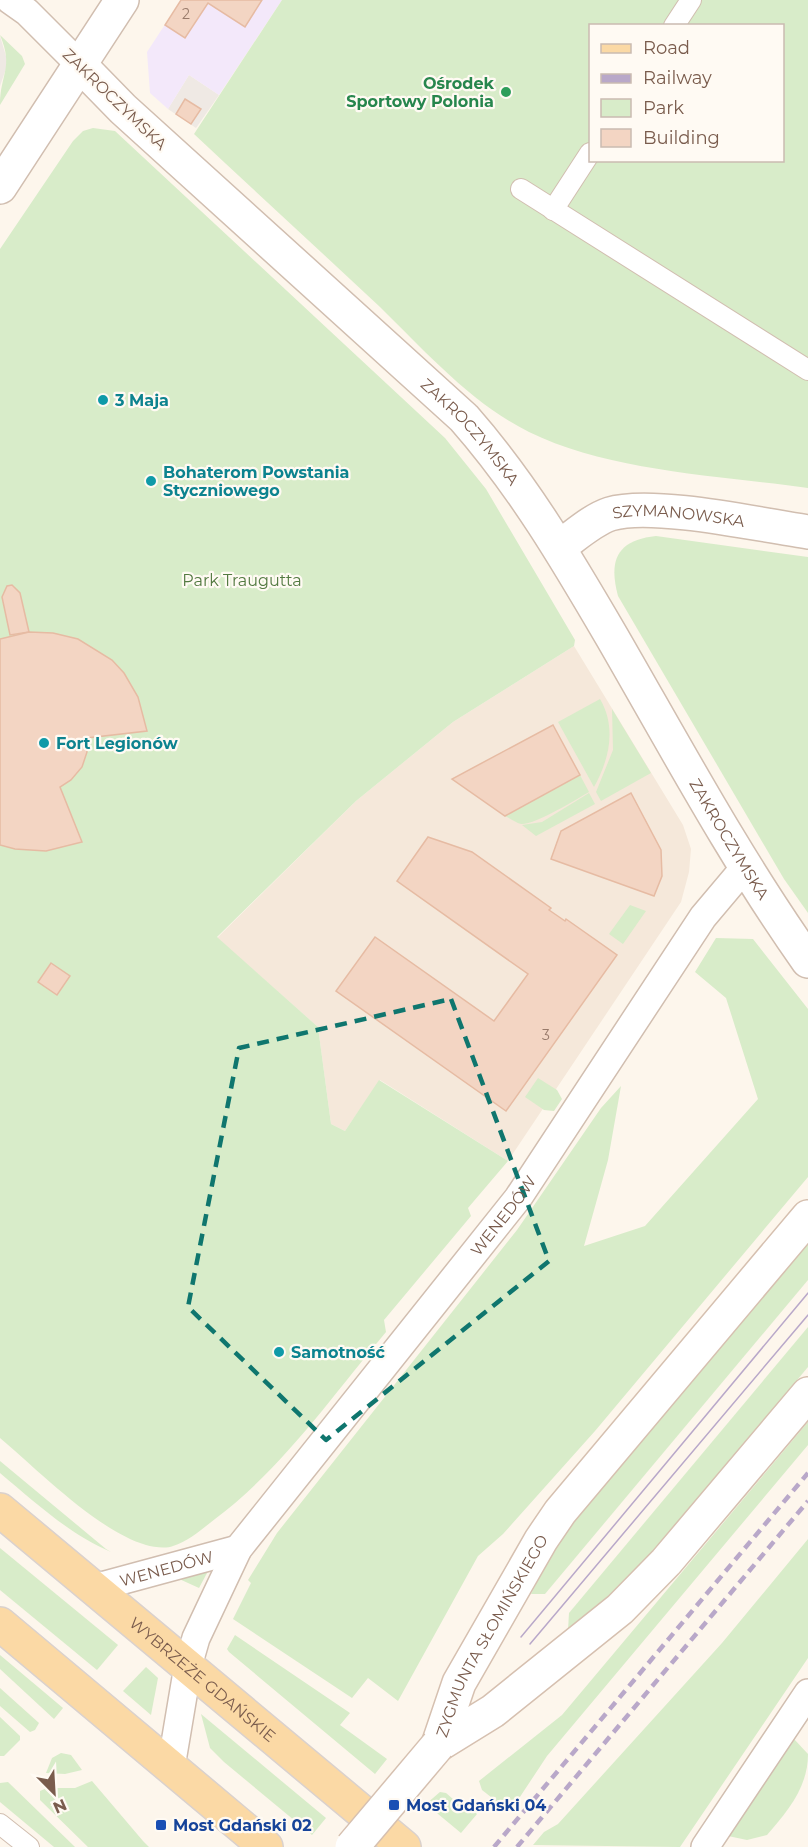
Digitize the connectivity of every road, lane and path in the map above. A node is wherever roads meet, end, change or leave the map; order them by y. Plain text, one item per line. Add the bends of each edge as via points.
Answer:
1 (10, 0) edge
2 (122, 0) edge
3 (691, 0) edge
4 (675, 24) edge
5 (80, 65) junction
6 (589, 156) edge
7 (0, 187) edge
8 (520, 189) dead end
9 (553, 210) junction
10 (808, 370) edge
11 (808, 532) edge
12 (560, 547) junction
13 (746, 866) junction
14 (808, 961) edge
15 (808, 1217) edge
16 (808, 1394) edge
17 (0, 1510) edge
18 (238, 1549) junction
19 (94, 1588) junction
20 (0, 1624) edge
21 (188, 1666) junction
22 (808, 1693) edge
23 (438, 1745) junction
24 (171, 1767) junction
25 (0, 1824) edge
26 (29, 1847) edge
27 (266, 1847) edge
28 (352, 1847) edge
29 (405, 1847) edge
30 (705, 1847) edge

1 - 5 street, ZAKROCZYMSKA
2 - 5 street
3 - 4 street
5 - 7 street
5 - 12 street, ZAKROCZYMSKA via 123,109 464,418 501,460
6 - 9 street
8 - 9 street
9 - 10 street
11 - 12 street, SZYMANOWSKA via 680,513 630,511 610,515
12 - 13 street, ZAKROCZYMSKA
13 - 14 street, ZAKROCZYMSKA
13 - 18 street, WENEDÓW via 703,917 518,1198
15 - 23 street, ZYGMUNTA SŁOMIŃSKIEGO via 560,1512 459,1683
16 - 23 street, ZYGMUNTA SŁOMIŃSKIEGO via 666,1562 620,1609 492,1711
17 - 19 main road, WYBRZEŻE GDAŃSKIE
18 - 19 street, WENEDÓW
18 - 21 street, WENEDÓW via 205,1614
19 - 21 main road, WYBRZEŻE GDAŃSKIE
20 - 24 main road
21 - 24 street, WENEDÓW
21 - 29 main road, WYBRZEŻE GDAŃSKIE
22 - 30 street
23 - 28 street, bridge
24 - 27 main road
25 - 26 street

